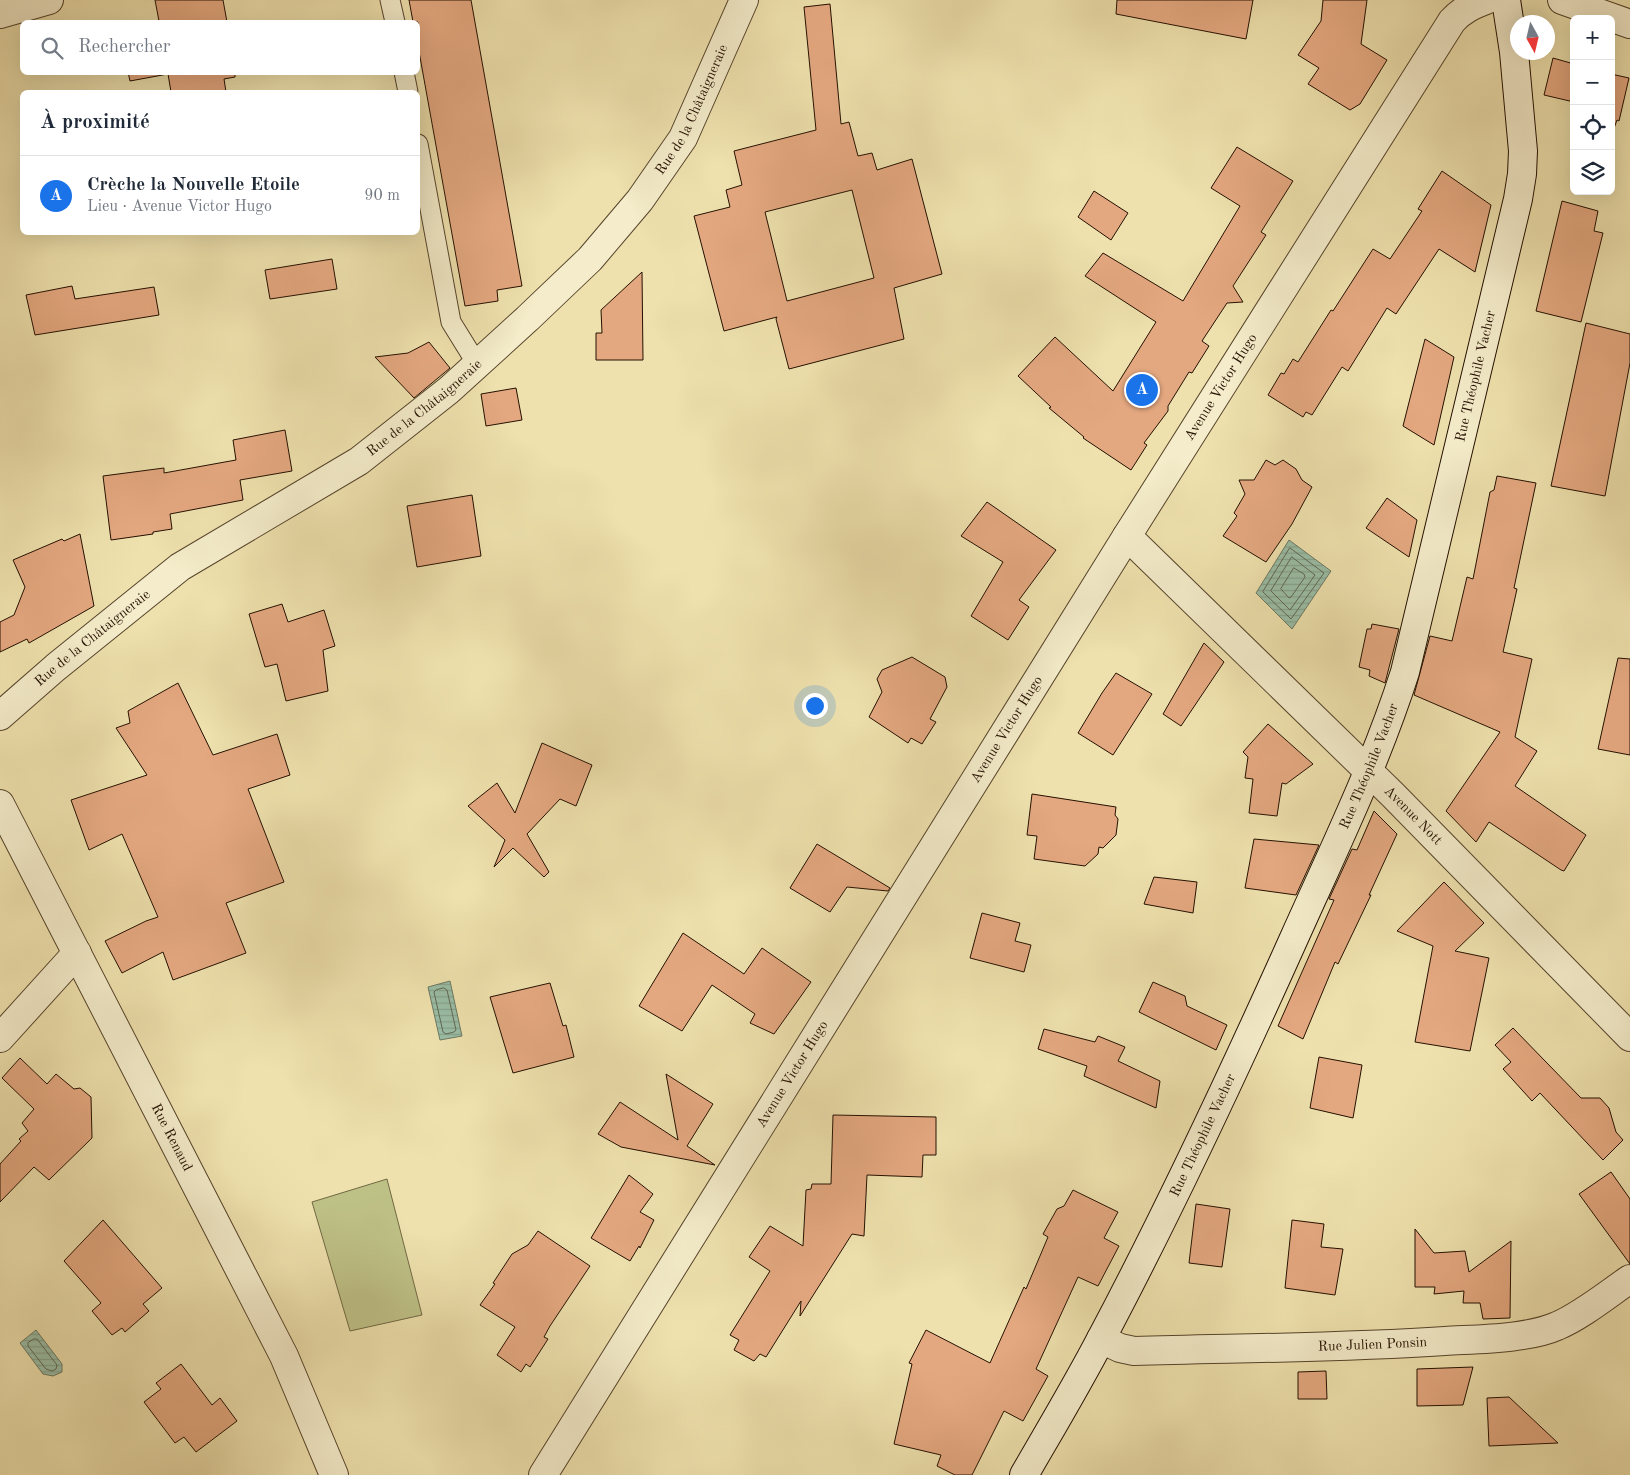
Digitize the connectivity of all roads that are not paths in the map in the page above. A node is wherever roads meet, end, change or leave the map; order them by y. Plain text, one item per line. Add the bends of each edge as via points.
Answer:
1 (49, 0) edge
2 (390, 0) edge
3 (744, 0) edge
4 (1486, 0) edge
5 (1506, 0) edge
6 (1562, 0) edge
7 (0, 14) edge
8 (395, 20) edge
9 (1630, 24) edge
10 (405, 75) edge
11 (408, 90) edge
12 (420, 155) edge
13 (477, 364) junction
14 (1127, 536) junction
15 (0, 716) edge
16 (1368, 771) junction
17 (0, 804) edge
18 (77, 953) junction
19 (0, 1038) edge
20 (1630, 1038) edge
21 (1630, 1278) edge
22 (1100, 1340) junction
23 (334, 1475) edge
24 (543, 1475) edge
25 (1024, 1475) edge

1 - 7 street
2 - 8 lane
3 - 13 street, Rue de la Châtaigneraie via 683,138 640,200 590,259
4 - 14 street, Avenue Victor Hugo via 1472,5 1452,21
5 - 16 street, Rue Théophile Vacher via 1523,151 1518,199 1405,672
6 - 9 street
10 - 11 lane
12 - 13 lane via 451,322
13 - 15 street, Rue de la Châtaigneraie via 359,461 180,568
14 - 16 street, Avenue Nott
14 - 24 street, Avenue Victor Hugo
16 - 20 street, Avenue Nott
16 - 22 street, Rue Théophile Vacher via 1197,1149
17 - 18 street, Rue Renaud
18 - 19 street
18 - 23 street, Rue Renaud via 284,1356
21 - 22 street, Rue Julien Ponsin via 1557,1327 1500,1338 1412,1344 1134,1350
22 - 25 street, Rue Théophile Vacher

